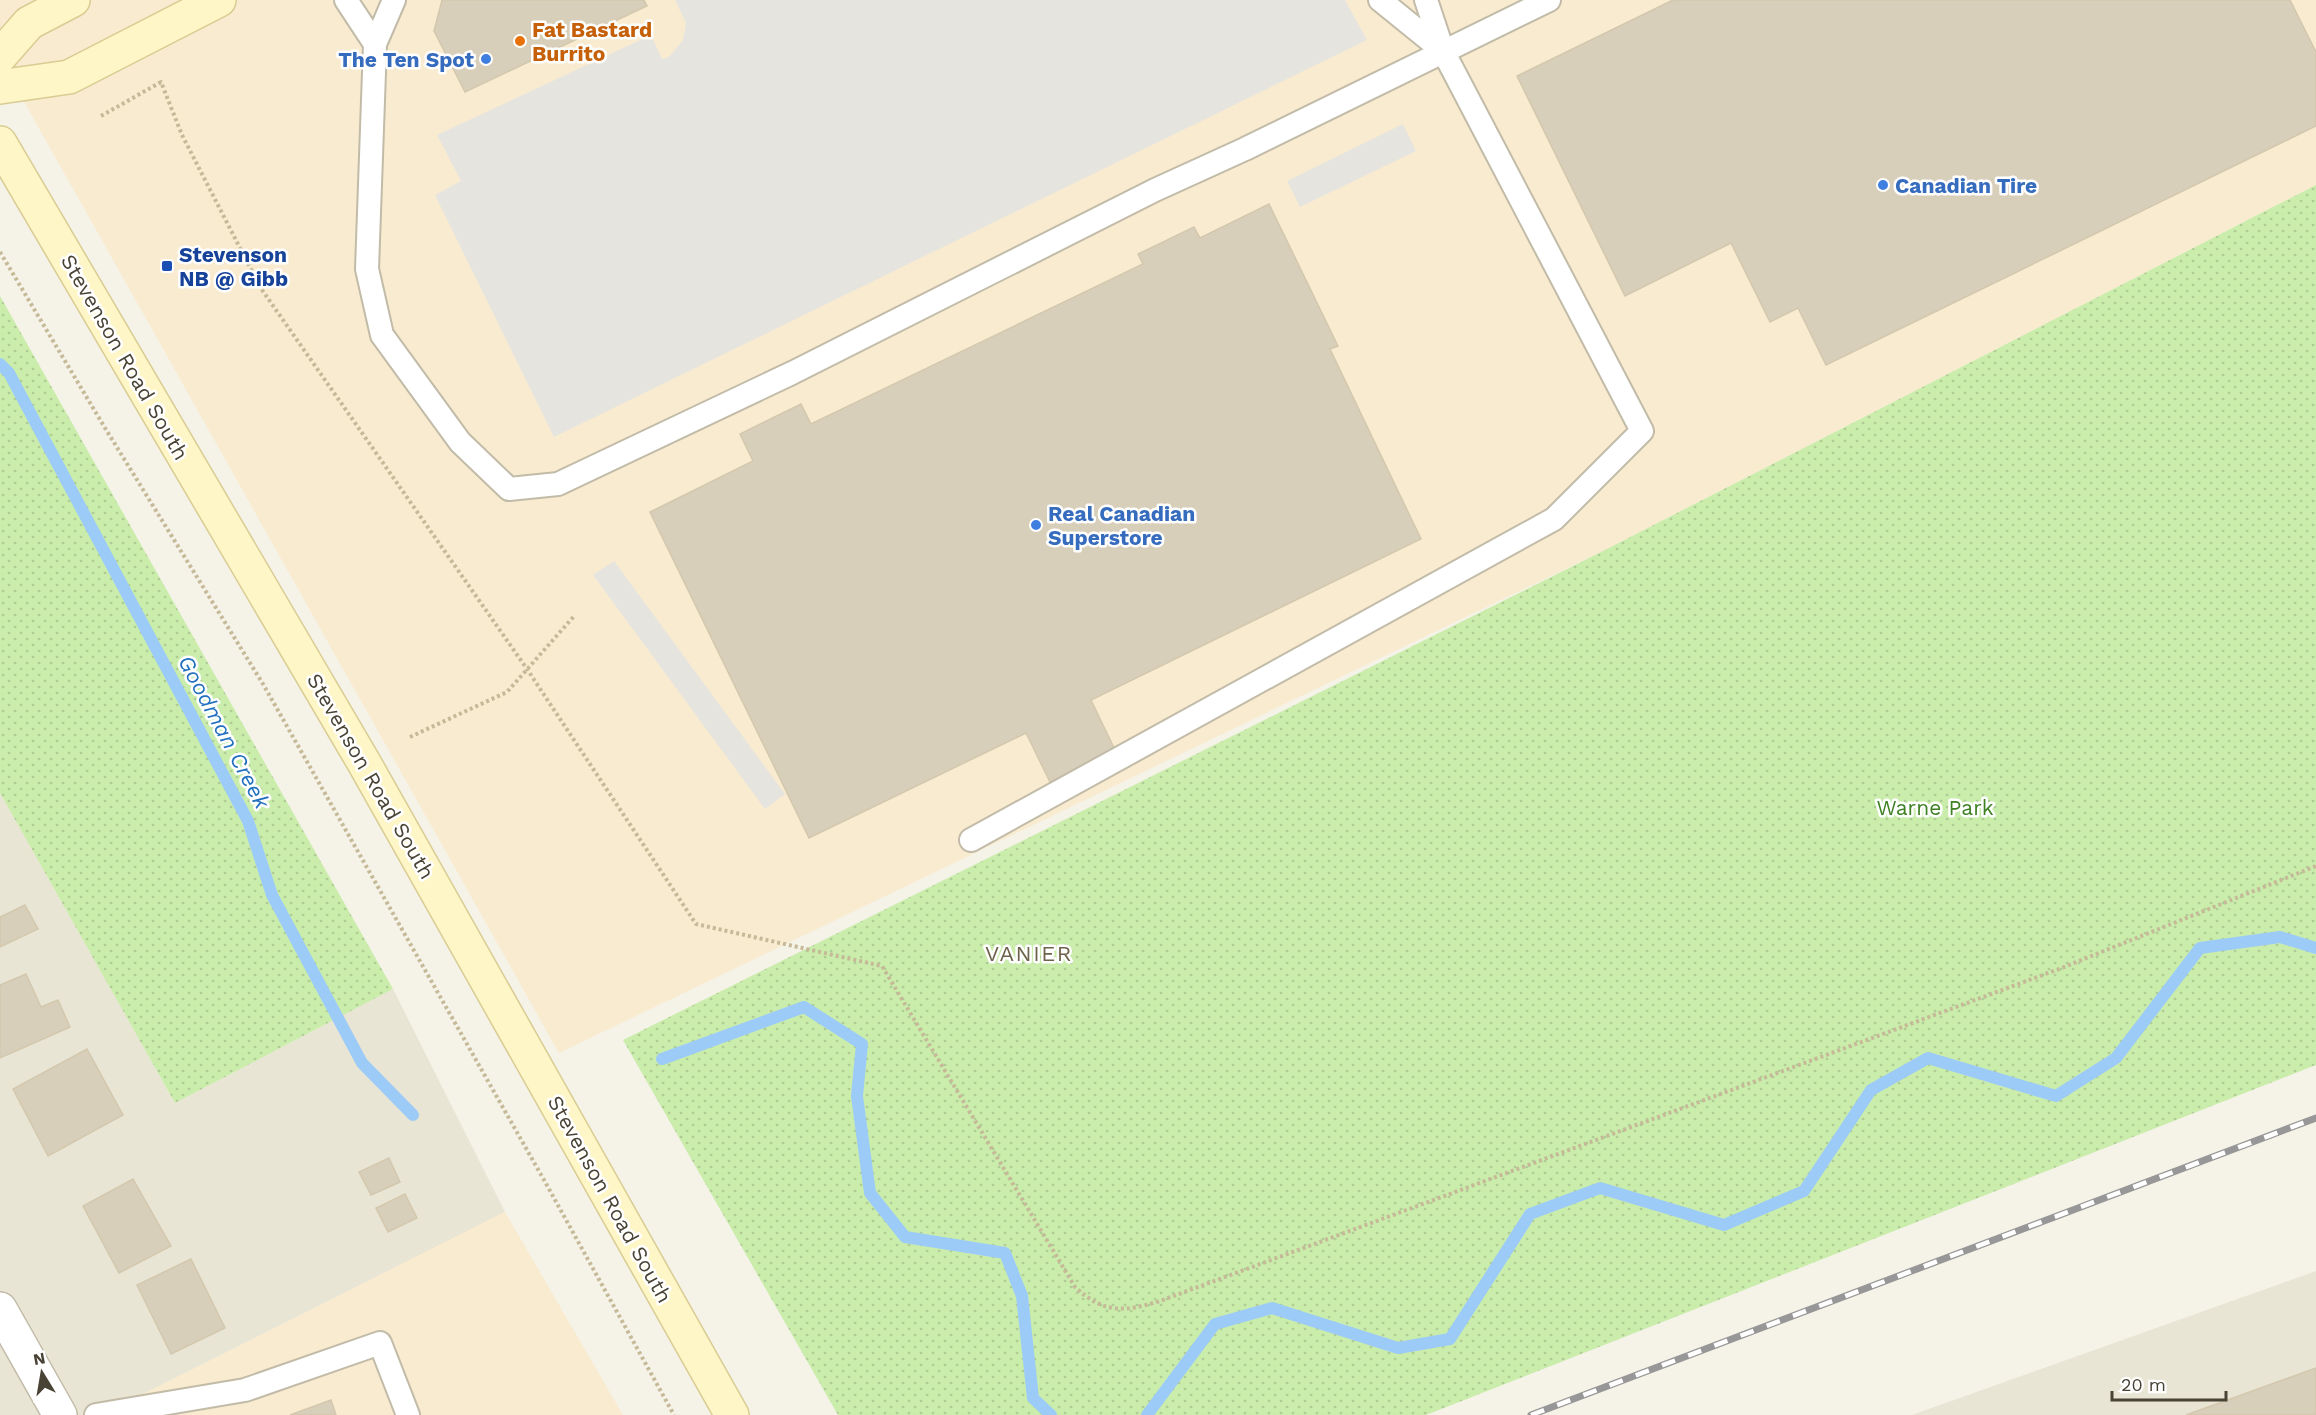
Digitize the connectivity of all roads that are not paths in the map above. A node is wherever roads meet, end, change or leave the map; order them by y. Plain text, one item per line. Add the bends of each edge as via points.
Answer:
1 (73, 0) edge
2 (219, 0) edge
3 (346, 0) edge
4 (394, 0) edge
5 (1380, 0) edge
6 (1426, 0) edge
7 (1549, 0) edge
8 (375, 44) junction
9 (1443, 51) junction
10 (0, 56) edge
11 (0, 87) edge
12 (0, 143) edge
13 (971, 840) dead end
14 (0, 1309) edge
15 (60, 1415) edge
16 (96, 1415) edge
17 (408, 1415) edge
18 (732, 1415) edge

1 - 10 main road via 29,23
2 - 11 main road via 69,77
3 - 8 lane
4 - 8 lane
5 - 9 lane
6 - 9 lane
7 - 9 lane
8 - 9 lane via 367,269 382,335 460,441 509,489 558,484 792,373 1155,190
9 - 13 lane via 1642,431 1554,519
12 - 18 main road, Stevenson Road South via 363,761
14 - 15 street
16 - 17 lane via 245,1390 380,1343

